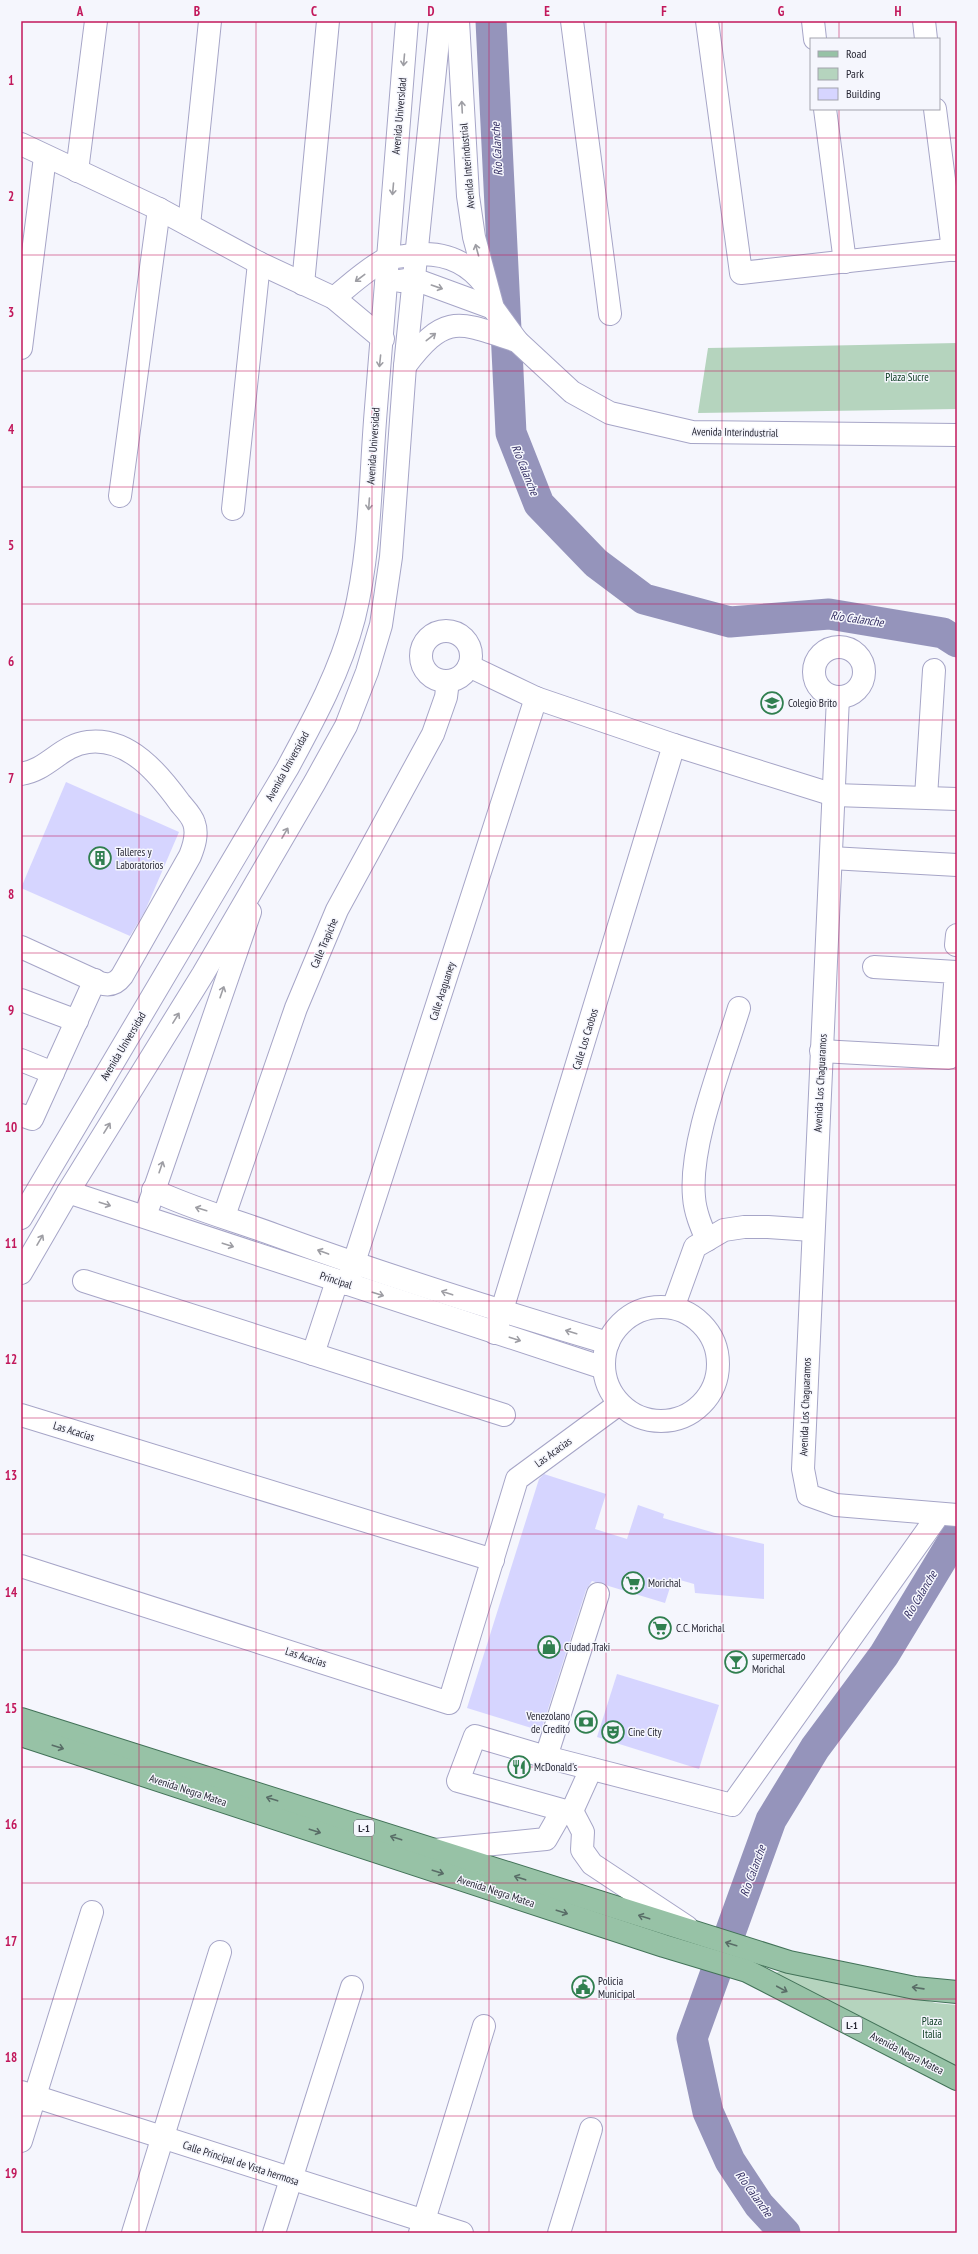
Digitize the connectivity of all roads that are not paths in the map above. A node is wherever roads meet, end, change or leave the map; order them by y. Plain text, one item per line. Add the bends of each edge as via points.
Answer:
1 (96, 21) edge
2 (210, 21) edge
3 (328, 21) edge
4 (407, 21) edge
5 (440, 21) edge
6 (458, 21) edge
7 (572, 21) edge
8 (707, 21) edge
9 (813, 21) edge
10 (924, 21) edge
11 (815, 38) edge
12 (926, 38) edge
13 (824, 110) edge
14 (935, 110) edge
15 (21, 144) edge
16 (45, 157) junction
17 (77, 171) junction
18 (160, 209) junction
19 (189, 225) junction
20 (955, 250) edge
21 (416, 254) junction
22 (387, 258) junction
23 (845, 262) junction
24 (259, 263) junction
25 (414, 279) junction
26 (386, 283) junction
27 (303, 284) junction
28 (334, 298) junction
29 (490, 298) junction
30 (610, 314) dead end
31 (383, 339) junction
32 (517, 341) junction
33 (21, 348) edge
34 (405, 366) junction
35 (957, 435) edge
36 (120, 496) dead end
37 (233, 509) dead end
38 (469, 666) junction
39 (934, 670) dead end
40 (448, 681) junction
41 (838, 697) dead end
42 (536, 698) junction
43 (674, 745) junction
44 (21, 774) edge
45 (834, 795) junction
46 (926, 798) junction
47 (957, 800) edge
48 (831, 858) junction
49 (267, 863) junction
50 (957, 865) edge
51 (21, 947) edge
52 (874, 967) dead end
53 (95, 980) junction
54 (21, 1000) edge
55 (739, 1008) dead end
56 (77, 1021) junction
57 (821, 1051) junction
58 (21, 1060) edge
59 (53, 1073) junction
60 (21, 1116) edge
61 (153, 1190) junction
62 (68, 1192) junction
63 (224, 1216) junction
64 (21, 1218) edge
65 (145, 1218) junction
66 (812, 1230) junction
67 (707, 1240) junction
68 (355, 1264) junction
69 (21, 1273) edge
70 (84, 1281) dead end
71 (342, 1282) junction
72 (673, 1308) junction
73 (502, 1311) junction
74 (495, 1333) junction
75 (608, 1343) junction
76 (313, 1354) junction
77 (604, 1368) junction
78 (619, 1404) junction
79 (21, 1415) edge
80 (504, 1415) dead end
81 (950, 1515) edge
82 (493, 1560) junction
83 (21, 1566) edge
84 (598, 1594) dead end
85 (21, 1719) edge
86 (21, 1735) edge
87 (546, 1757) junction
88 (591, 1769) junction
89 (569, 1811) junction
90 (434, 1850) junction
91 (92, 1912) dead end
92 (703, 1942) junction
93 (220, 1952) dead end
94 (751, 1961) junction
95 (352, 1986) dead end
96 (957, 1992) edge
97 (484, 2026) dead end
98 (957, 2078) edge
99 (28, 2095) edge
100 (591, 2129) dead end
101 (164, 2138) junction
102 (21, 2141) edge
103 (290, 2178) junction
104 (422, 2227) edge
105 (133, 2233) edge
106 (274, 2233) edge
107 (462, 2233) edge
108 (559, 2233) edge

1 - 17 street
2 - 19 street
3 - 27 street
4 -> 22 street, Avenida Universidad
5 - 21 street
29 -> 6 street, Avenida Interindustrial via 474,237 468,196
7 - 30 street
8 - 23 street via 741,273
9 - 11 street
10 - 12 street
13 - 23 street
14 - 20 street
15 - 16 street
16 - 17 street
16 - 33 street
17 - 18 street
18 - 19 street
18 - 36 street
19 - 24 street
20 - 23 street
21 - 22 street
21 - 25 street
21 - 29 street via 436,255 463,264 475,272
22 - 26 street, Avenida Universidad
22 -> 28 street
24 - 27 street
24 - 37 street
25 - 26 street
25 -> 29 street
25 - 34 street
26 - 31 street, Avenida Universidad
27 - 28 street
28 - 31 street
29 - 32 street, Avenida Interindustrial
31 -> 64 street, Avenida Universidad via 365,555 354,618 338,666 316,715 287,769
34 -> 32 street, Avenida Interindustrial via 424,342 451,326 468,326
32 - 35 street, Avenida Interindustrial via 572,392 610,413 692,432
49 -> 34 street via 346,726 367,672 381,625 391,557
38 - 40 street via 456,679
38 - 40 street via 470,650 461,636 445,631 431,636 422,650 423,665 434,677
38 - 42 street
39 - 46 street
40 - 63 street, Calle Trapiche via 446,697 433,734 337,910 302,994
41 - 45 street, Avenida Los Chaguaramos
42 - 43 street
42 - 68 street, Calle Araguaney
43 - 45 street
43 - 73 street, Calle Los Caobos
44 - 53 street via 44,766 78,744 98,741 118,745 151,768 194,822 196,835 193,849 122,976 111,985
45 - 46 street
45 - 48 street, Avenida Los Chaguaramos
46 - 47 street
48 - 50 street
48 - 57 street, Avenida Los Chaguaramos
61 -> 49 street
62 -> 49 street via 203,974
51 - 53 street
52 - 57 street via 956,972 949,1058
53 - 56 street
54 - 56 street
55 - 67 street via 700,1135 694,1180 697,1213
56 - 59 street
57 - 66 street, Avenida Los Chaguaramos
58 - 59 street
59 - 60 street via 32,1119
63 -> 61 street, Principal via 174,1201
61 - 65 street
62 -> 65 street, Principal
69 -> 62 street
68 -> 63 street, Principal
65 -> 71 street, Principal
66 - 67 street via 744,1227 724,1230
66 - 81 street, Avenida Los Chaguaramos via 803,1469 808,1496 836,1504
67 - 72 street via 695,1247
68 - 71 street, Calle Araguaney
73 -> 68 street, Principal
70 - 76 street
71 -> 74 street, Principal
71 - 76 street, Calle Araguaney
72 - 75 street via 653,1307 634,1314 618,1326
72 - 78 street via 691,1315 706,1328 716,1345 719,1364 715,1384 706,1401 691,1414 673,1421 653,1422 635,1416
73 - 74 street, Calle Los Caobos
75 -> 73 street, Principal
74 -> 77 street, Principal
75 - 77 street
76 - 80 street
77 - 78 street via 608,1387
78 - 82 street, Las Acacias via 517,1479
79 - 82 street, Las Acacias
81 - 88 street via 732,1805
82 - 83 street, Las Acacias via 449,1703
84 - 87 street
90 -> 85 main road, Avenida Negra Matea / L-1
86 -> 92 main road, Avenida Negra Matea / L-1 via 664,1946
87 - 88 street
87 - 89 street via 475,1736 458,1782
88 - 89 street
89 - 90 street via 558,1818 546,1839
89 - 92 street via 583,1832 582,1850 592,1864
92 -> 90 main road, Avenida Negra Matea / L-1
91 - 99 street
92 - 94 main road, Avenida Negra Matea / L-1
93 - 101 street
96 -> 94 main road, Avenida Negra Matea / L-1 via 915,1988 789,1962
94 -> 98 main road, Avenida Negra Matea / L-1
95 - 103 street
97 - 104 street
99 - 101 street, Calle Principal de Vista hermosa
99 - 102 street
100 - 108 street
101 - 103 street, Calle Principal de Vista hermosa
101 - 105 street
103 - 104 street, Calle Principal de Vista hermosa
103 - 106 street
104 - 107 street, Calle Principal de Vista hermosa

